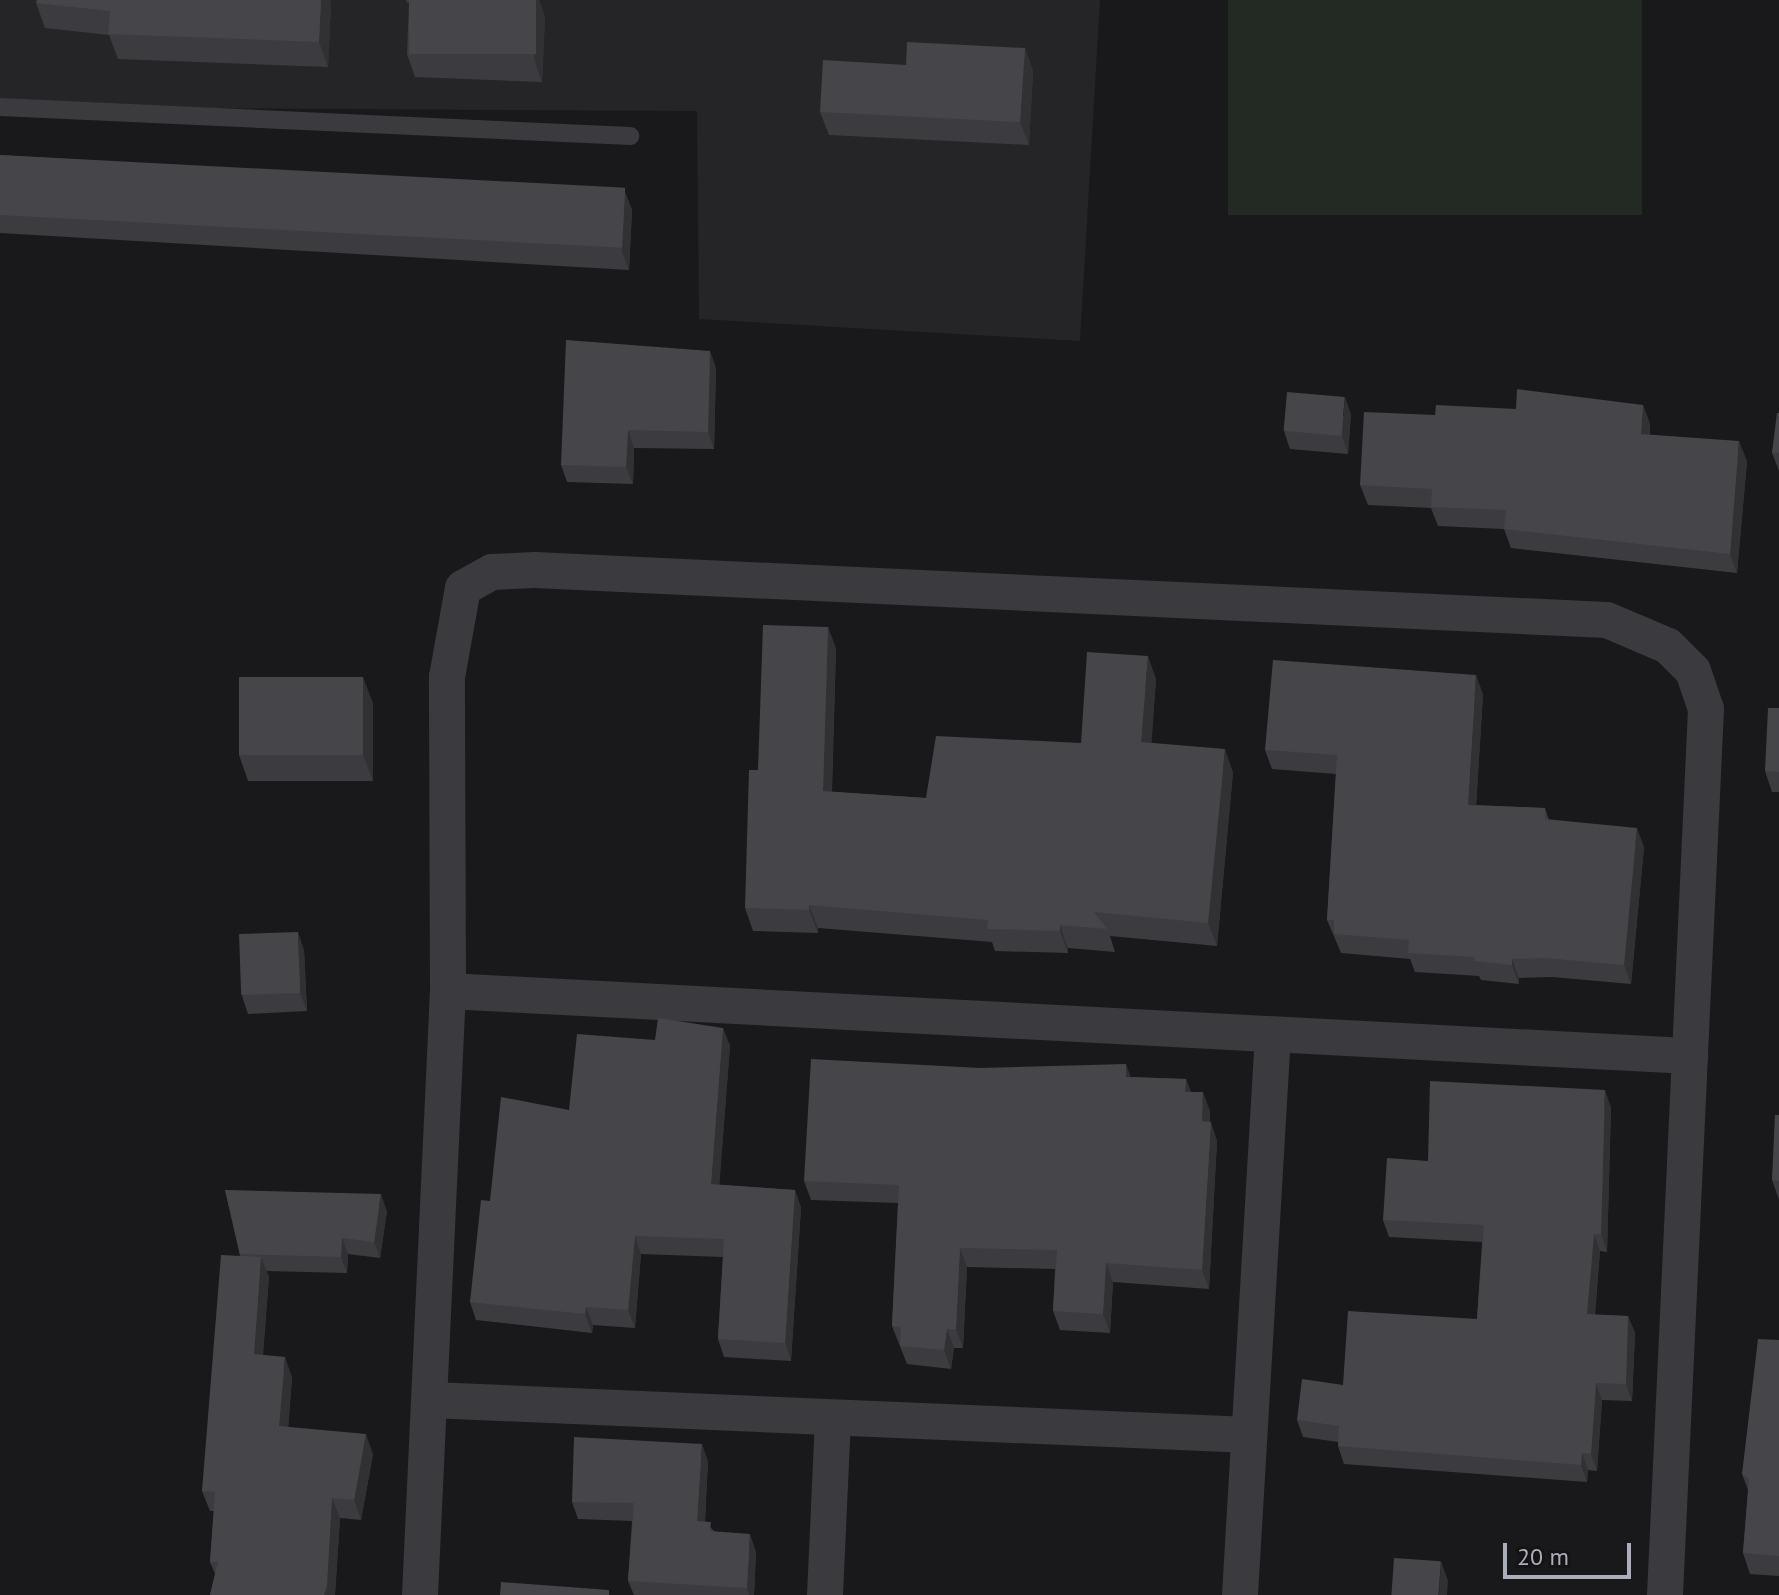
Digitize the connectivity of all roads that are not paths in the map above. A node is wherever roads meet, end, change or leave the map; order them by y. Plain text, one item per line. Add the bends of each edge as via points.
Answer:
1 (0, 107) edge
2 (630, 136) dead end
3 (448, 991) junction
4 (1273, 1035) junction
5 (1690, 1056) junction
6 (431, 1400) junction
7 (833, 1421) junction
8 (1249, 1435) junction
9 (420, 1595) edge
10 (825, 1595) edge
11 (1240, 1595) edge
12 (1665, 1595) edge

1 - 2 lane
3 - 4 street
3 - 5 street via 447,677 463,588 492,572 1607,620 1668,646 1693,671 1706,709
3 - 6 street
4 - 5 street
4 - 8 street
5 - 12 street
6 - 7 street
6 - 9 street
7 - 8 street
7 - 10 street
8 - 11 street

